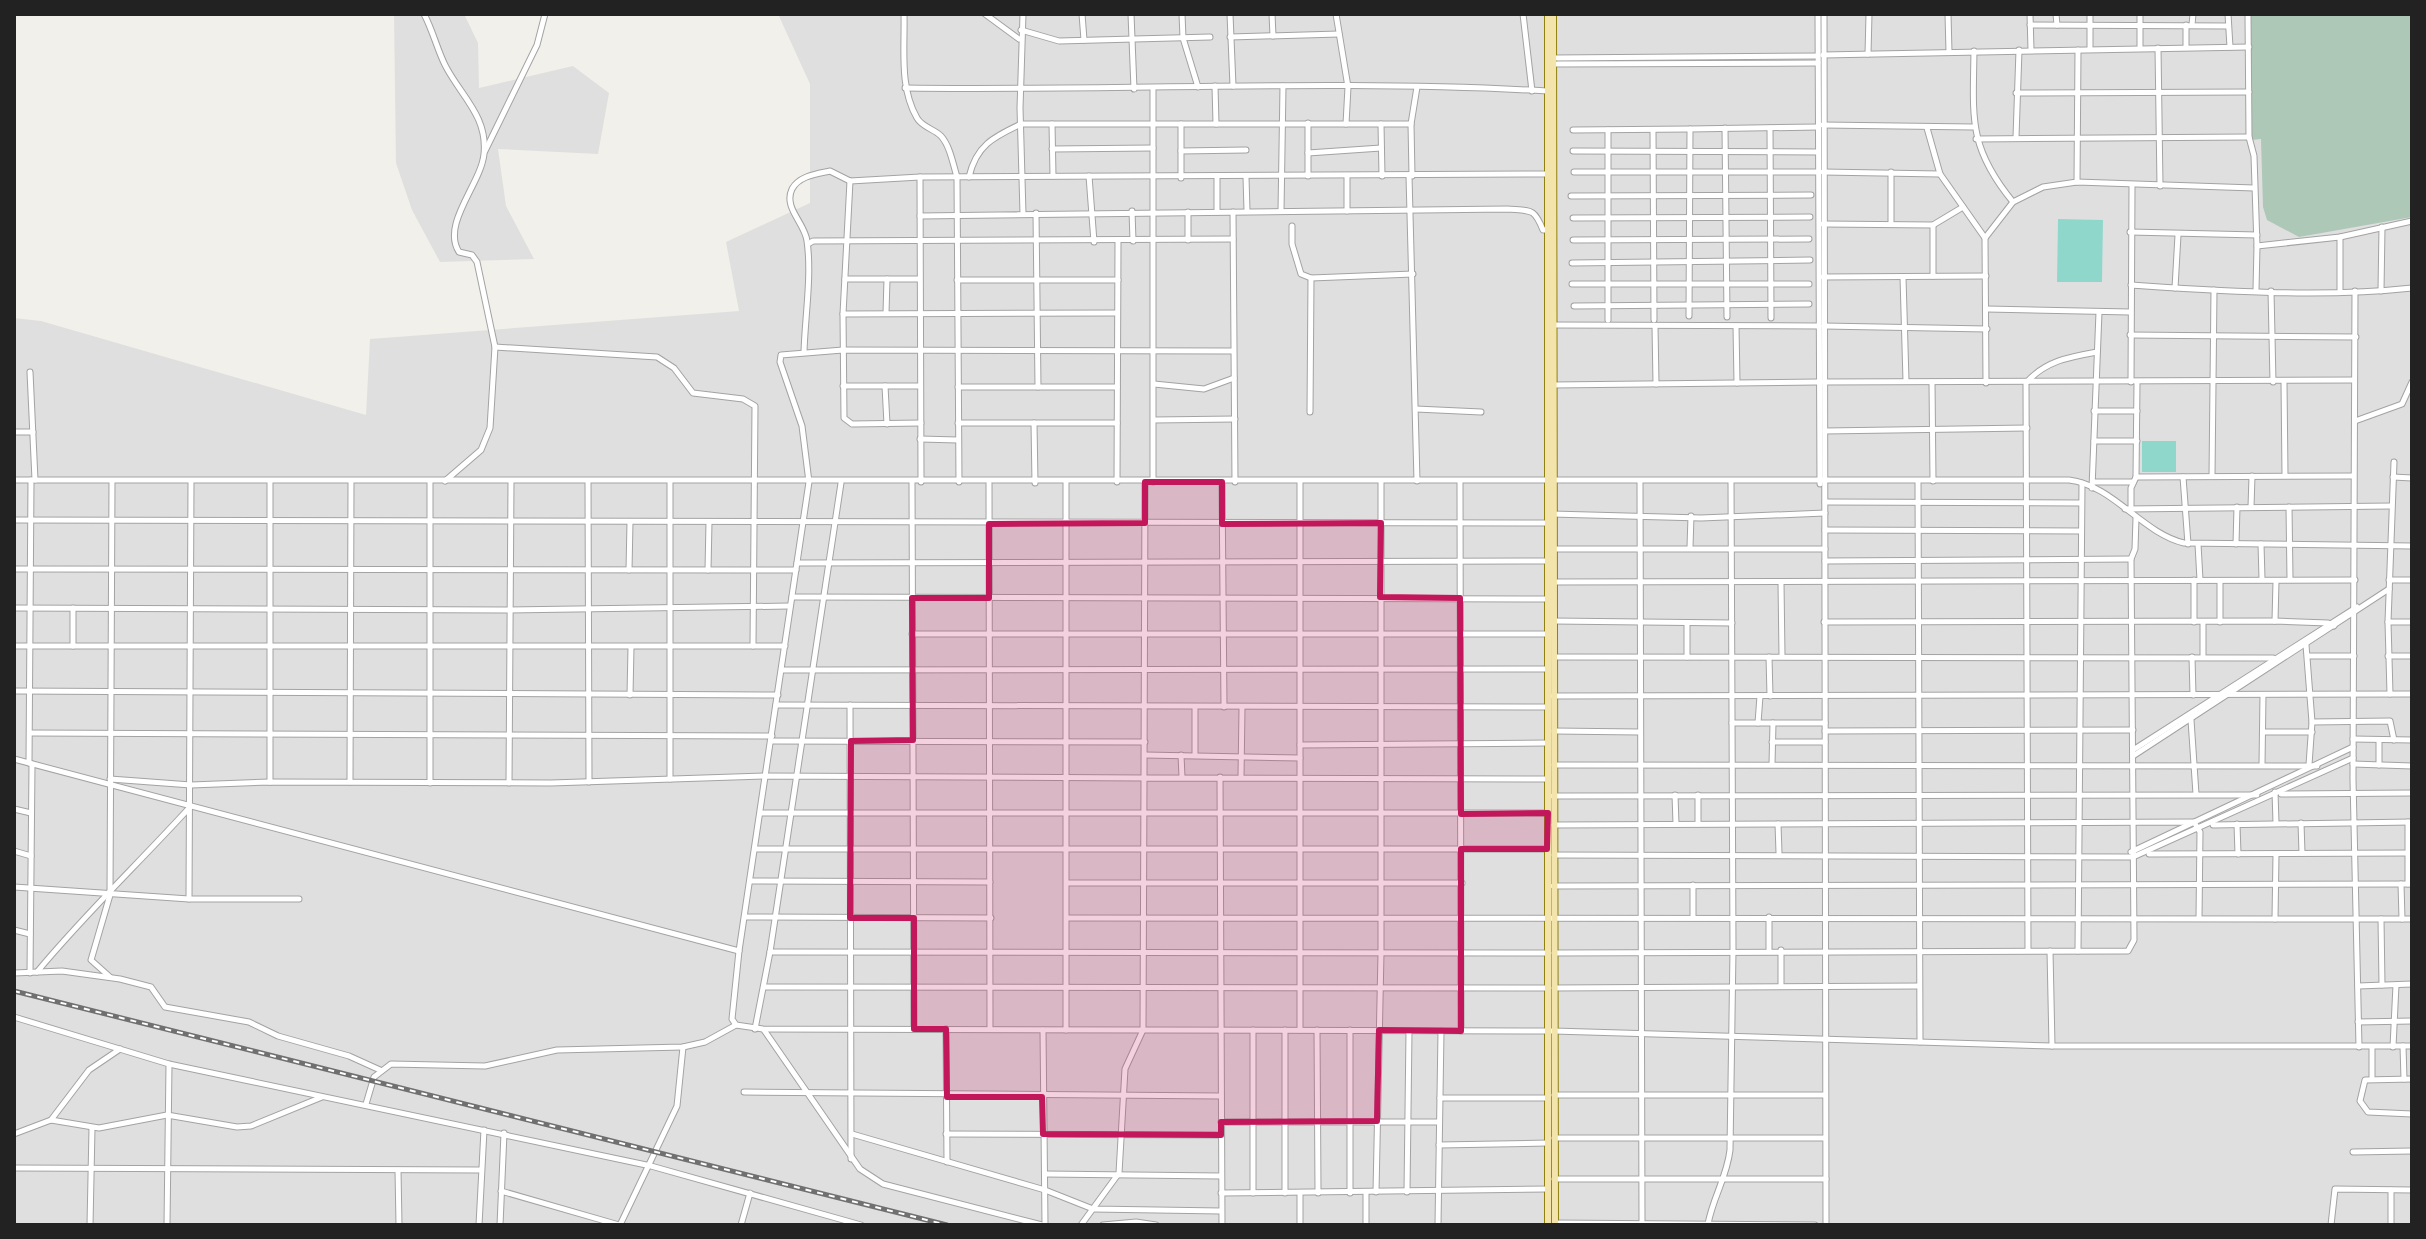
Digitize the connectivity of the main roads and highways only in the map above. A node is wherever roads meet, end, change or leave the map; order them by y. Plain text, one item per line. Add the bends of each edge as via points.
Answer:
1 (1551, 14) edge
2 (1550, 230) junction
3 (1550, 482) junction
4 (1550, 696) junction
5 (1550, 707) junction
6 (1551, 919) junction
7 (1551, 1140) junction
8 (1552, 1224) edge

1 - 2 main road
1 - 2 main road
2 - 3 main road
2 - 3 main road
3 - 4 main road
3 - 4 main road
4 - 5 main road
5 - 6 main road
5 - 6 main road
6 - 7 main road
7 - 8 main road
7 - 8 main road

